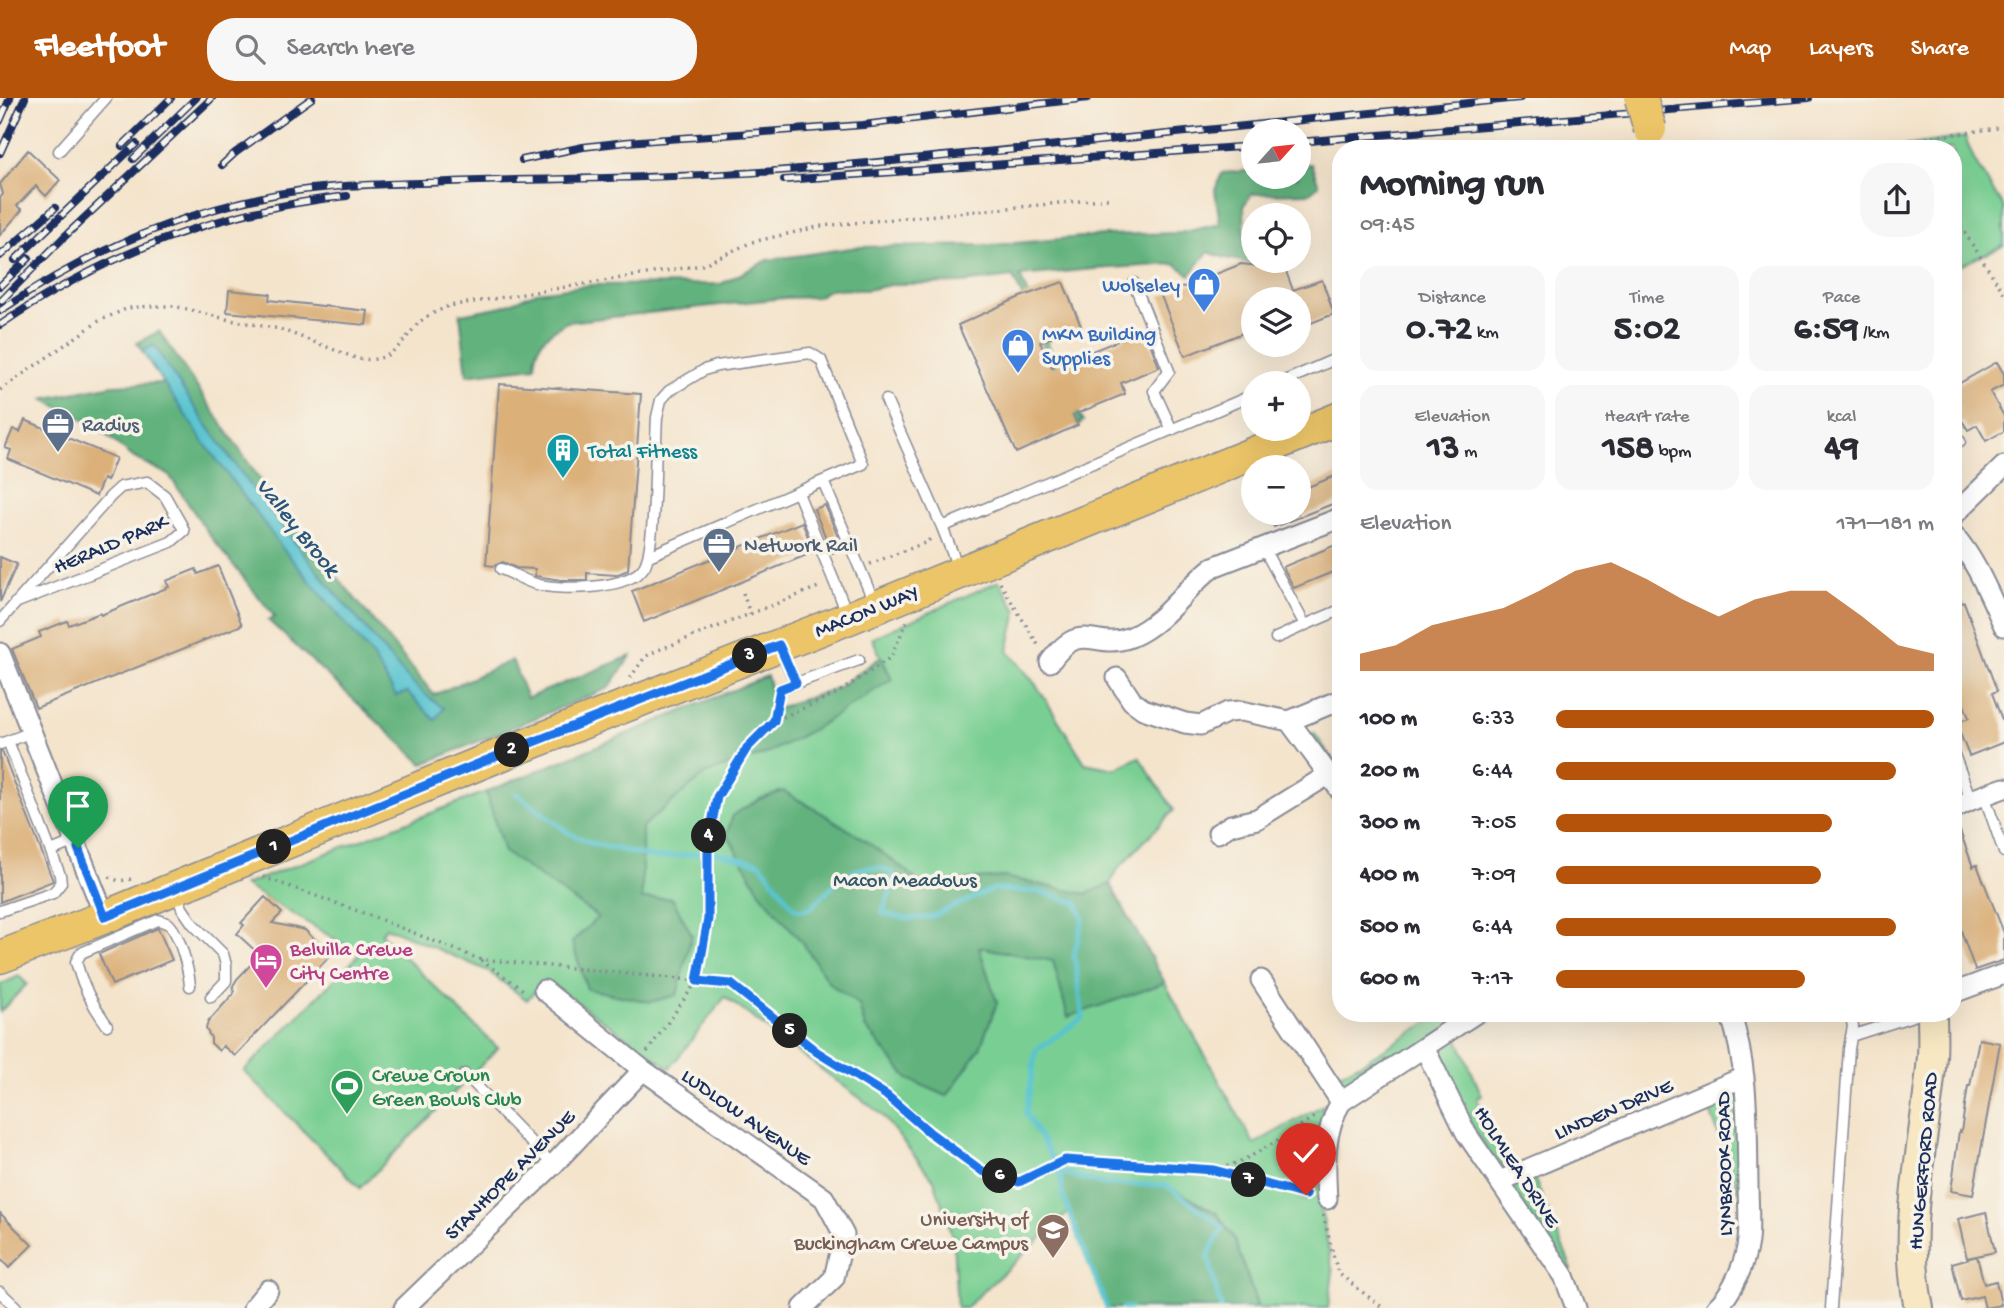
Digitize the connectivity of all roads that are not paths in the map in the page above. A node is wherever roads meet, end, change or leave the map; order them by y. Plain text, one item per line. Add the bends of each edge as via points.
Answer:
1 (106, 98) edge
2 (1641, 98) edge
3 (1651, 139) edge
4 (59, 151) dead end
5 (1134, 283) dead end
6 (1332, 360) edge
7 (1308, 371) edge
8 (886, 400) dead end
9 (1241, 400) edge
10 (1332, 421) edge
11 (1172, 430) junction
12 (2004, 466) edge
13 (823, 481) junction
14 (798, 494) junction
15 (1962, 507) edge
16 (1332, 521) edge
17 (942, 527) junction
18 (1962, 544) edge
19 (1264, 549) junction
20 (649, 556) junction
21 (501, 569) dead end
22 (960, 572) junction
23 (15, 603) junction
24 (862, 612) junction
25 (1332, 613) edge
26 (0, 621) edge
27 (1305, 625) junction
28 (2004, 626) edge
29 (1276, 638) dead end
30 (779, 645) junction
31 (0, 653) edge
32 (859, 660) dead end
33 (1050, 662) road end
34 (1117, 678) dead end
35 (796, 683) junction
36 (780, 689) road end
37 (1332, 703) edge
38 (1289, 721) junction
39 (32, 733) junction
40 (4, 743) edge
41 (1962, 769) edge
42 (1332, 780) edge
43 (1332, 784) edge
44 (2004, 788) edge
45 (1978, 798) junction
46 (1962, 806) edge
47 (1221, 807) dead end
48 (75, 841) junction
49 (51, 851) junction
50 (2004, 852) edge
51 (175, 887) junction
52 (0, 911) edge
53 (105, 917) junction
54 (0, 957) edge
55 (2004, 974) edge
56 (1261, 980) dead end
57 (190, 986) dead end
58 (544, 990) road end
59 (1962, 990) edge
60 (211, 997) dead end
61 (1462, 1022) edge
62 (1732, 1022) edge
63 (1852, 1022) edge
64 (1893, 1022) edge
65 (1932, 1022) edge
66 (107, 1025) dead end
67 (1851, 1035) junction
68 (1424, 1047) junction
69 (643, 1070) junction
70 (465, 1074) dead end
71 (1744, 1077) junction
72 (1341, 1102) junction
73 (553, 1165) junction
74 (1500, 1181) junction
75 (1322, 1203) road end
76 (0, 1292) edge
77 (16, 1307) edge
78 (404, 1308) edge
79 (803, 1308) edge
80 (1576, 1308) edge
81 (1716, 1308) edge
82 (1831, 1308) edge
83 (1919, 1308) edge

1 - 4 lane
2 - 3 main road, bridge
5 - 11 lane via 1169,371 1154,391
6 - 7 lane
8 - 17 lane
9 - 11 lane
10 - 22 main road, MACON WAY
11 - 17 lane
12 - 15 street
13 - 14 lane
13 - 20 lane via 863,464 821,360 810,353 704,370 661,400
13 - 24 lane via 860,568
14 - 20 lane
14 - 24 lane
16 - 19 street
17 - 22 lane
18 - 28 street
19 - 27 lane
19 - 33 street via 1213,567 1174,608 1132,636 1112,642 1075,638
20 - 21 lane via 632,578 587,587 536,584
22 - 24 main road, MACON WAY
23 - 23 lane, HERALD PARK via 121,487 147,482 165,496 184,531 172,542
23 - 26 lane
24 - 30 main road, MACON WAY
25 - 27 lane
27 - 29 lane
30 - 35 lane
30 - 51 main road, MACON WAY
31 - 39 street
32 - 35 lane
34 - 38 street via 1143,709 1185,723 1200,725 1228,712
35 - 36 lane
37 - 38 street
38 - 42 street
39 - 40 lane
39 - 48 street
40 - 49 lane
41 - 45 lane
43 - 47 street via 1224,829
44 - 45 street
45 - 46 street
45 - 50 lane
48 - 49 lane
48 - 53 street
49 - 52 lane via 60,875 58,890
51 - 53 main road, MACON WAY
51 - 60 lane via 193,924 223,954 226,981
53 - 54 main road, MACON WAY
55 - 59 street
56 - 72 street
57 - 66 lane via 179,943 169,924 159,920 81,953 76,962 80,977
58 - 69 street, LUDLOW AVENUE
61 - 68 street
62 - 71 street, LYNBROOK ROAD
63 - 67 lane
64 - 67 lane
65 - 83 street, HUNGERFORD ROAD via 1911,1239
67 - 82 lane
68 - 72 street
68 - 74 street, HOLMLEA DRIVE via 1466,1133
69 - 73 street, STANHOPE AVENUE
69 - 79 street, LUDLOW AVENUE via 824,1198 844,1236 834,1278
70 - 73 lane
71 - 74 street, LINDEN DRIVE
71 - 81 street, LYNBROOK ROAD via 1748,1242 1739,1273
72 - 75 street via 1332,1117
73 - 78 street, STANHOPE AVENUE
74 - 80 street, HOLMLEA DRIVE via 1564,1276
76 - 77 lane

